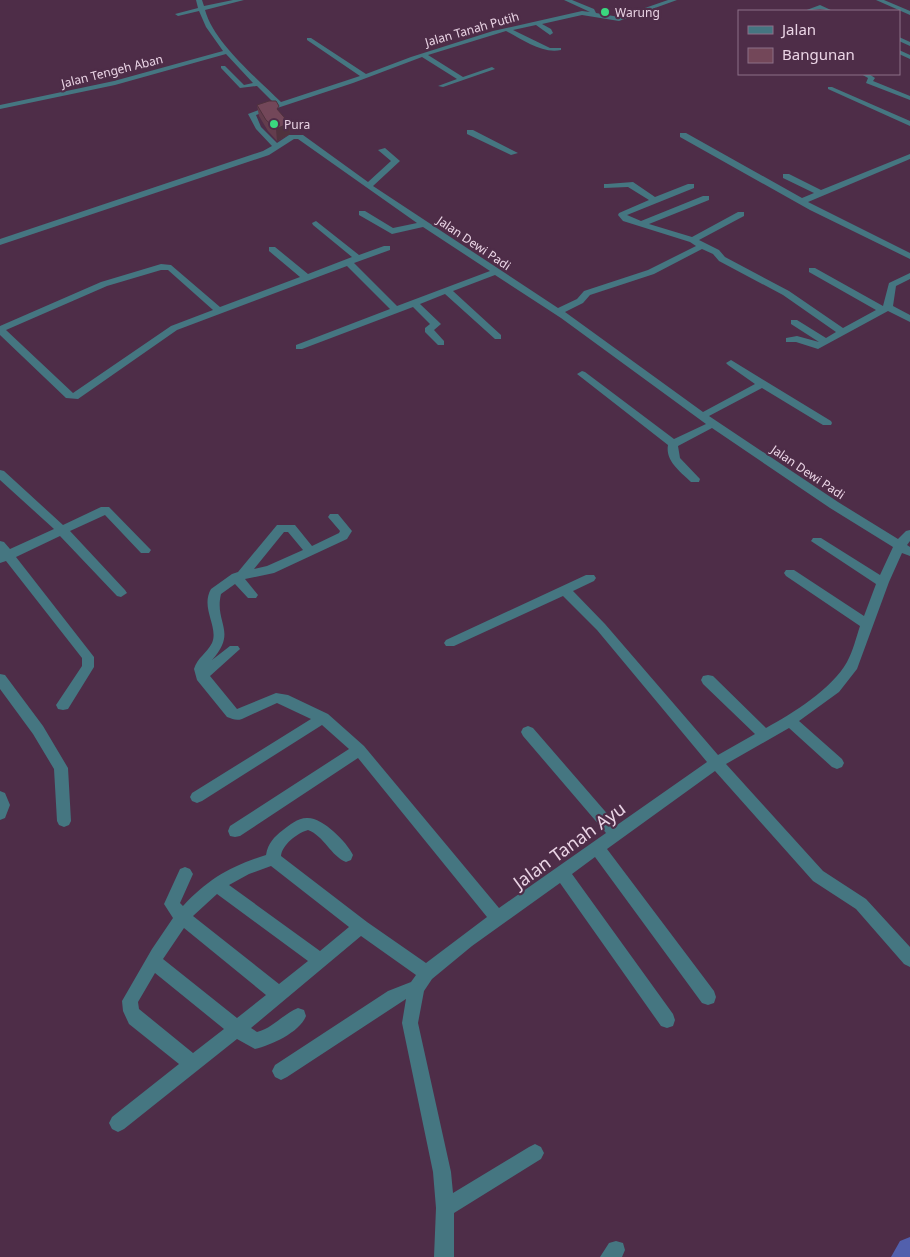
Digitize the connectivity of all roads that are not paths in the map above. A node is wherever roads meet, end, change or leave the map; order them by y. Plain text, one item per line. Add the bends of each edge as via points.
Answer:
1 (199, 0) edge
2 (242, 0) edge
3 (567, 0) edge
4 (674, 0) edge
5 (879, 0) edge
6 (200, 10) junction
7 (810, 10) edge
8 (828, 10) edge
9 (910, 13) edge
10 (178, 14) dead end
11 (592, 14) junction
12 (535, 22) junction
13 (506, 29) junction
14 (550, 33) dead end
15 (309, 40) dead end
16 (559, 49) dead end
17 (229, 51) junction
18 (423, 55) junction
19 (223, 67) dead end
20 (492, 69) dead end
21 (866, 75) edge
22 (364, 76) junction
23 (462, 79) junction
24 (259, 84) junction
25 (441, 86) dead end
26 (830, 88) dead end
27 (910, 98) edge
28 (279, 104) junction
29 (0, 107) edge
30 (910, 124) edge
31 (290, 126) edge
32 (470, 132) dead end
33 (682, 135) dead end
34 (297, 136) junction
35 (278, 147) junction
36 (382, 150) dead end
37 (514, 153) dead end
38 (910, 156) edge
39 (202, 174) junction
40 (786, 176) dead end
41 (365, 184) junction
42 (197, 185) dead end
43 (607, 186) dead end
44 (691, 186) dead end
45 (820, 193) junction
46 (706, 198) dead end
47 (654, 200) junction
48 (802, 201) junction
49 (362, 213) dead end
50 (741, 214) dead end
51 (316, 223) dead end
52 (424, 224) junction
53 (641, 224) junction
54 (693, 240) junction
55 (0, 242) edge
56 (702, 246) junction
57 (387, 248) dead end
58 (272, 249) dead end
59 (910, 256) edge
60 (358, 258) junction
61 (348, 262) junction
62 (812, 270) dead end
63 (495, 272) junction
64 (910, 276) edge
65 (306, 278) junction
66 (446, 290) junction
67 (414, 302) junction
68 (886, 309) junction
69 (396, 310) junction
70 (218, 311) junction
71 (561, 314) junction
72 (910, 318) edge
73 (794, 322) dead end
74 (0, 330) edge
75 (842, 332) junction
76 (498, 337) dead end
77 (789, 340) dead end
78 (826, 342) junction
79 (441, 343) dead end
80 (299, 347) dead end
81 (731, 363) dead end
82 (582, 374) dead end
83 (762, 384) junction
84 (702, 416) junction
85 (827, 423) dead end
86 (713, 424) junction
87 (673, 444) junction
88 (0, 474) edge
89 (695, 479) dead end
90 (334, 517) dead end
91 (62, 530) junction
92 (910, 534) edge
93 (816, 541) dead end
94 (0, 545) edge
95 (905, 548) edge
96 (145, 550) dead end
97 (310, 551) junction
98 (5, 556) edge
99 (790, 573) dead end
100 (240, 576) junction
101 (590, 578) dead end
102 (883, 582) junction
103 (565, 590) junction
104 (121, 593) dead end
105 (252, 594) dead end
106 (868, 625) junction
107 (450, 643) dead end
108 (234, 649) dead end
109 (202, 676) junction
110 (0, 679) edge
111 (708, 680) dead end
112 (63, 705) dead end
113 (323, 718) junction
114 (790, 721) junction
115 (528, 732) dead end
116 (765, 734) junction
117 (359, 750) junction
118 (716, 763) junction
119 (836, 763) dead end
120 (0, 797) edge
121 (197, 797) dead end
122 (0, 814) edge
123 (64, 821) dead end
124 (235, 831) dead end
125 (616, 834) junction
126 (597, 848) junction
127 (346, 855) dead end
128 (273, 859) junction
129 (562, 873) junction
130 (185, 874) dead end
131 (216, 884) junction
132 (182, 917) junction
133 (498, 919) junction
134 (361, 927) junction
135 (910, 959) edge
136 (320, 960) junction
137 (154, 962) junction
138 (426, 973) junction
139 (416, 989) junction
140 (278, 995) junction
141 (708, 998) dead end
142 (298, 1016) dead end
143 (667, 1020) dead end
144 (237, 1029) junction
145 (194, 1064) junction
146 (281, 1071) dead end
147 (118, 1123) dead end
148 (535, 1153) dead end
149 (446, 1208) junction
150 (444, 1257) edge

1 - 6 street
2 - 6 street
3 - 11 street via 592,10
4 - 11 street, Jalan Tanah Putih via 622,18
5 - 9 street
6 - 10 street
6 - 17 street via 211,30
7 - 8 street via 820,7
11 - 12 street, Jalan Tanah Putih via 578,13
12 - 13 street, Jalan Tanah Putih
12 - 14 street
13 - 16 street via 549,50
13 - 18 street, Jalan Tanah Putih
15 - 22 street
17 - 24 street
17 - 29 street, Jalan Tengeh Aban via 31,102
18 - 22 street, Jalan Tanah Putih
18 - 23 street
19 - 24 street via 242,88
20 - 23 street
21 - 27 street via 872,78 868,82
22 - 28 street, Jalan Tanah Putih
23 - 25 street
24 - 28 street
26 - 30 street
28 - 35 street, Jalan Tanah Putih via 252,114 260,129
31 - 34 street
32 - 37 street
33 - 48 street
34 - 35 street
34 - 41 street, Jalan Dewi Padi
35 - 39 street
36 - 41 street via 396,161
38 - 45 street
39 - 42 street via 208,180
39 - 55 street
40 - 45 street
41 - 52 street, Jalan Dewi Padi
43 - 47 street via 630,184
44 - 47 street
45 - 48 street
46 - 53 street
47 - 53 street via 622,214 626,219
48 - 59 street
49 - 52 street via 392,231
50 - 54 street
51 - 60 street
52 - 63 street, Jalan Dewi Padi
53 - 54 street
54 - 56 street
56 - 71 street via 651,272 587,293
56 - 75 street via 814,311
57 - 60 street
58 - 65 street
60 - 61 street
61 - 65 street
61 - 69 street
62 - 68 street
63 - 66 street
63 - 71 street, Jalan Dewi Padi
64 - 68 street via 892,285
65 - 70 street
66 - 67 street
66 - 76 street
67 - 69 street
67 - 79 street via 436,323 428,330
68 - 72 street
68 - 75 street
69 - 80 street
70 - 74 street via 171,268 161,267 104,284
70 - 74 street via 159,336 74,397
71 - 84 street, Jalan Dewi Padi
73 - 78 street
75 - 78 street
77 - 78 street via 797,339 816,346
81 - 83 street
82 - 87 street
83 - 84 street
83 - 85 street
84 - 86 street, Jalan Dewi Padi
86 - 87 street
86 - 95 street, Jalan Dewi Padi
87 - 89 street via 672,454
88 - 91 street
90 - 97 street via 346,533
91 - 96 street via 105,510
91 - 98 street
91 - 104 street
92 - 95 street, Jalan Tanah Ayu
93 - 102 street
94 - 98 street
95 - 102 street, Jalan Tanah Ayu
97 - 100 street via 270,570
97 - 100 street via 291,528 281,528
98 - 112 street via 88,656 88,667
99 - 106 street
100 - 105 street
100 - 109 street via 215,592 212,610 219,636 217,645 200,668
101 - 103 street
102 - 106 street, Jalan Tanah Ayu
103 - 107 street
103 - 118 street via 601,627
106 - 114 street, Jalan Tanah Ayu via 846,675 820,700
108 - 109 street
109 - 113 street via 236,716 276,698
110 - 123 street via 38,730 61,768
111 - 116 street
113 - 117 street
113 - 121 street
114 - 116 street, Jalan Tanah Ayu
114 - 119 street
115 - 125 street
116 - 118 street, Jalan Tanah Ayu
117 - 124 street
117 - 133 street
118 - 125 street, Jalan Tanah Ayu
118 - 135 street via 818,876 861,904
120 - 122 street via 3,805
125 - 126 street, Jalan Tanah Ayu
126 - 129 street, Jalan Tanah Ayu
126 - 141 street
127 - 128 street via 316,825 309,823 276,844
128 - 131 street
128 - 134 street
129 - 133 street, Jalan Tanah Ayu
129 - 143 street
130 - 132 street via 172,904
131 - 132 street via 201,895
131 - 136 street
132 - 137 street
132 - 140 street
133 - 138 street, Jalan Tanah Ayu
134 - 136 street
134 - 138 street
136 - 140 street
137 - 144 street
137 - 145 street via 130,1001 130,1011
138 - 139 street, Jalan Tanah Ayu
139 - 146 street via 394,997
139 - 149 street, Jalan Tanah Ayu via 410,1023 442,1172
140 - 144 street
142 - 144 street via 258,1042
144 - 145 street
145 - 147 street
148 - 149 street
149 - 150 street, Jalan Tanah Ayu

